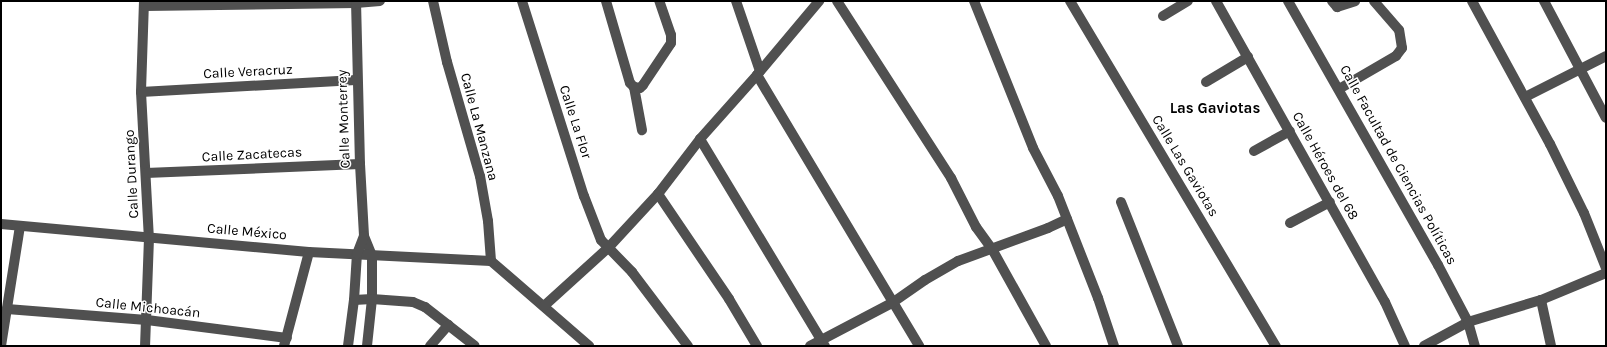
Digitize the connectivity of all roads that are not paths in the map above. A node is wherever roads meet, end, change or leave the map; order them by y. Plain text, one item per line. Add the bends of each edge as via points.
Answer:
1 (380, 1) edge
2 (433, 1) edge
3 (522, 1) edge
4 (606, 1) edge
5 (659, 1) edge
6 (736, 1) edge
7 (819, 1) edge
8 (837, 1) edge
9 (974, 1) edge
10 (1070, 1) edge
11 (1188, 1) edge
12 (1216, 1) edge
13 (1288, 1) edge
14 (1332, 1) edge
15 (1355, 1) edge
16 (1374, 1) edge
17 (1472, 1) edge
18 (1544, 1) edge
19 (356, 2) edge
20 (144, 3) edge
21 (1162, 16) dead end
22 (1606, 56) edge
23 (1248, 57) junction
24 (1580, 68) junction
25 (759, 73) junction
26 (356, 80) junction
27 (1206, 82) dead end
28 (634, 87) junction
29 (1339, 89) junction
30 (141, 92) junction
31 (1525, 97) junction
32 (1606, 118) edge
33 (642, 130) dead end
34 (1290, 131) junction
35 (700, 139) junction
36 (1254, 151) dead end
37 (360, 164) junction
38 (146, 174) junction
39 (658, 194) junction
40 (1121, 202) dead end
41 (1330, 202) junction
42 (1067, 219) junction
43 (1290, 223) dead end
44 (1, 224) edge
45 (20, 226) junction
46 (364, 236) junction
47 (150, 238) junction
48 (608, 248) junction
49 (992, 249) junction
50 (309, 252) junction
51 (357, 254) junction
52 (372, 256) junction
53 (491, 261) junction
54 (1606, 268) edge
55 (1606, 273) edge
56 (372, 299) junction
57 (354, 300) junction
58 (1541, 300) junction
59 (892, 304) junction
60 (544, 306) junction
61 (7, 309) junction
62 (2, 320) edge
63 (147, 320) junction
64 (1468, 322) junction
65 (448, 325) junction
66 (285, 342) edge
67 (823, 343) edge
68 (1, 346) edge
69 (145, 346) edge
70 (348, 346) edge
71 (366, 346) edge
72 (430, 346) edge
73 (475, 346) edge
74 (589, 346) edge
75 (688, 346) edge
76 (757, 346) edge
77 (810, 346) edge
78 (919, 346) edge
79 (1046, 346) edge
80 (1114, 346) edge
81 (1178, 346) edge
82 (1276, 346) edge
83 (1405, 346) edge
84 (1424, 346) edge
85 (1475, 346) edge
86 (1550, 346) edge

1 - 19 street
2 - 53 street, Calle La Manzana via 447,62 480,176 488,221
3 - 48 street, Calle La Flor via 584,196 601,240
4 - 28 street via 630,83
5 - 28 street via 671,35 671,43 644,85 640,88
6 - 25 street
7 - 25 street
8 - 49 street via 951,178 976,227
9 - 42 street via 1034,148
10 - 82 street, Calle Las Gaviotas
11 - 21 street
12 - 23 street, Calle Héroes del 68
13 - 29 street, Calle Facultad de Ciencias Políticas
14 - 15 street via 1337,8
16 - 29 street via 1399,30 1402,48 1396,56
17 - 31 street
18 - 24 street
19 - 20 street
19 - 26 street, Calle Monterrey
20 - 30 street, Calle Durango
22 - 24 street
23 - 27 street
23 - 34 street, Calle Héroes del 68
24 - 31 street
24 - 32 street
25 - 35 street
25 - 59 street
26 - 30 street, Calle Veracruz
26 - 37 street, Calle Monterrey
28 - 33 street
29 - 64 street, Calle Facultad de Ciencias Políticas
30 - 38 street, Calle Durango
31 - 54 street via 1584,213
34 - 36 street
34 - 41 street, Calle Héroes del 68
35 - 39 street
35 - 67 street
37 - 38 street, Calle Zacatecas
37 - 46 street, Calle Monterrey
38 - 47 street, Calle Durango
39 - 48 street
39 - 76 street via 729,299
40 - 81 street
41 - 43 street
41 - 83 street, Calle Héroes del 68 via 1385,302
42 - 49 street
42 - 80 street
44 - 45 street, Calle México
45 - 47 street, Calle México
45 - 61 street
46 - 51 street, Calle Monterrey
46 - 52 street, Calle Monterrey
47 - 50 street, Calle México
47 - 63 street, Calle Durango
48 - 60 street
48 - 75 street, Calle La Flor via 632,272
49 - 59 street via 958,261 925,280
49 - 79 street
50 - 51 street, Calle México
50 - 66 street
51 - 52 street, Calle México
51 - 57 street, Calle Monterrey
52 - 53 street, Calle México
52 - 56 street
53 - 60 street
55 - 58 street
56 - 57 street
56 - 65 street via 412,302 425,307
56 - 71 street
57 - 70 street, Calle Monterrey
58 - 64 street
58 - 86 street
59 - 67 street
59 - 78 street
60 - 74 street
61 - 62 street
61 - 63 street, Calle Michoacán
62 - 68 street
63 - 66 street, Calle Michoacán
63 - 69 street, Calle Durango
64 - 84 street
64 - 85 street, Calle Facultad de Ciencias Políticas
65 - 72 street
65 - 73 street
67 - 77 street

